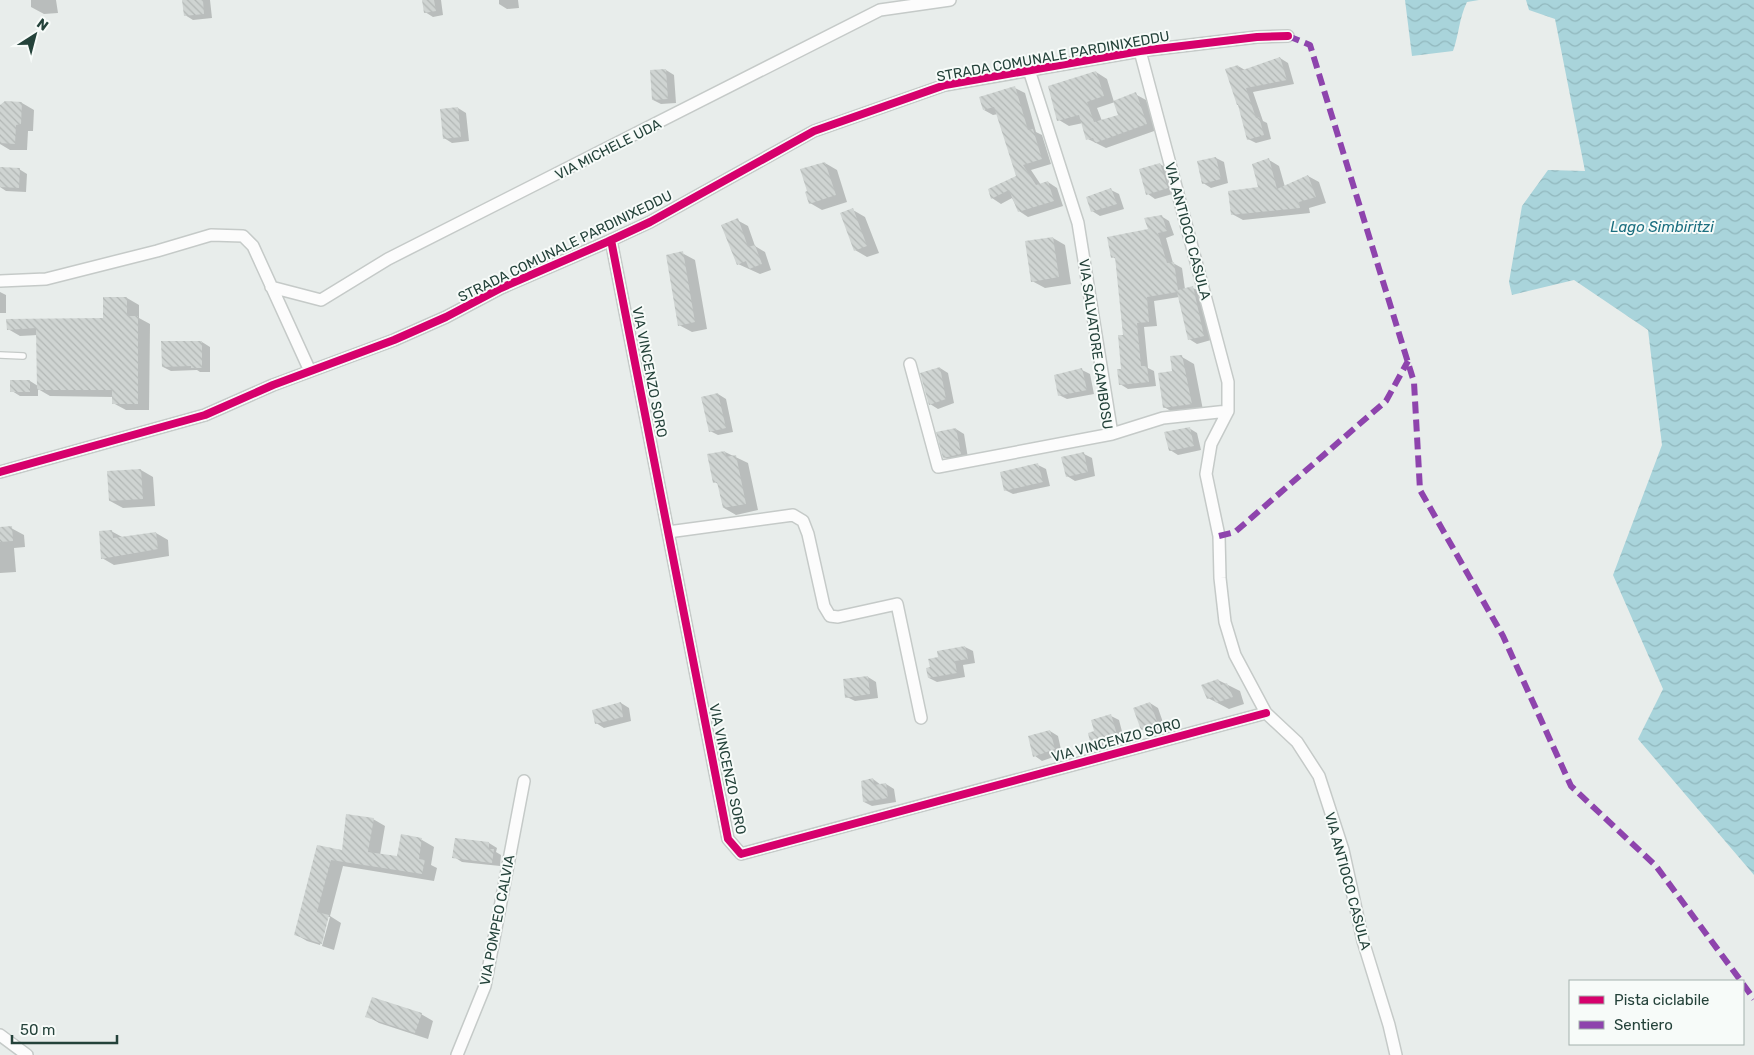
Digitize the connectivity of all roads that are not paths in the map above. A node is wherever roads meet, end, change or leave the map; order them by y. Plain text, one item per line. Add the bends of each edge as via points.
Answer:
1 (950, 0) edge
2 (1288, 36) dead end
3 (1140, 51) junction
4 (1029, 70) junction
5 (612, 240) junction
6 (0, 281) edge
7 (271, 286) junction
8 (0, 355) edge
9 (23, 356) dead end
10 (910, 364) dead end
11 (310, 371) junction
12 (1228, 411) junction
13 (1112, 434) junction
14 (0, 472) edge
15 (668, 532) junction
16 (1266, 713) junction
17 (921, 718) dead end
18 (524, 780) dead end
19 (0, 1035) edge
20 (27, 1055) edge
21 (457, 1055) edge
22 (1396, 1055) edge

1 - 7 street, VIA MICHELE UDA via 880,10 388,259 321,300
2 - 3 street, STRADA COMUNALE PARDINIXEDDU
3 - 4 street, STRADA COMUNALE PARDINIXEDDU
3 - 12 street, VIA ANTIOCO CASULA via 1228,382
4 - 5 street, STRADA COMUNALE PARDINIXEDDU via 945,85 814,131
4 - 13 street, VIA SALVATORE CAMBOSU via 1078,223
5 - 11 street, STRADA COMUNALE PARDINIXEDDU via 501,288 394,340
5 - 15 street, VIA VINCENZO SORO
6 - 7 street via 46,279 211,235 234,235 244,236 253,246
7 - 11 street
8 - 9 lane
10 - 13 street, VIA SALVATORE CAMBOSU via 938,466
11 - 14 street, STRADA COMUNALE PARDINIXEDDU via 205,416
12 - 13 street via 1163,418
12 - 16 street, VIA ANTIOCO CASULA via 1211,444 1206,474 1219,536 1225,622 1235,655
15 - 16 street, VIA VINCENZO SORO via 728,840 741,854
15 - 17 street via 794,515 803,521 824,606 830,616 897,604
16 - 22 street, VIA ANTIOCO CASULA via 1297,742 1319,776 1343,850 1363,941 1390,1025
18 - 21 street, VIA POMPEO CALVIA via 485,986
19 - 20 street

